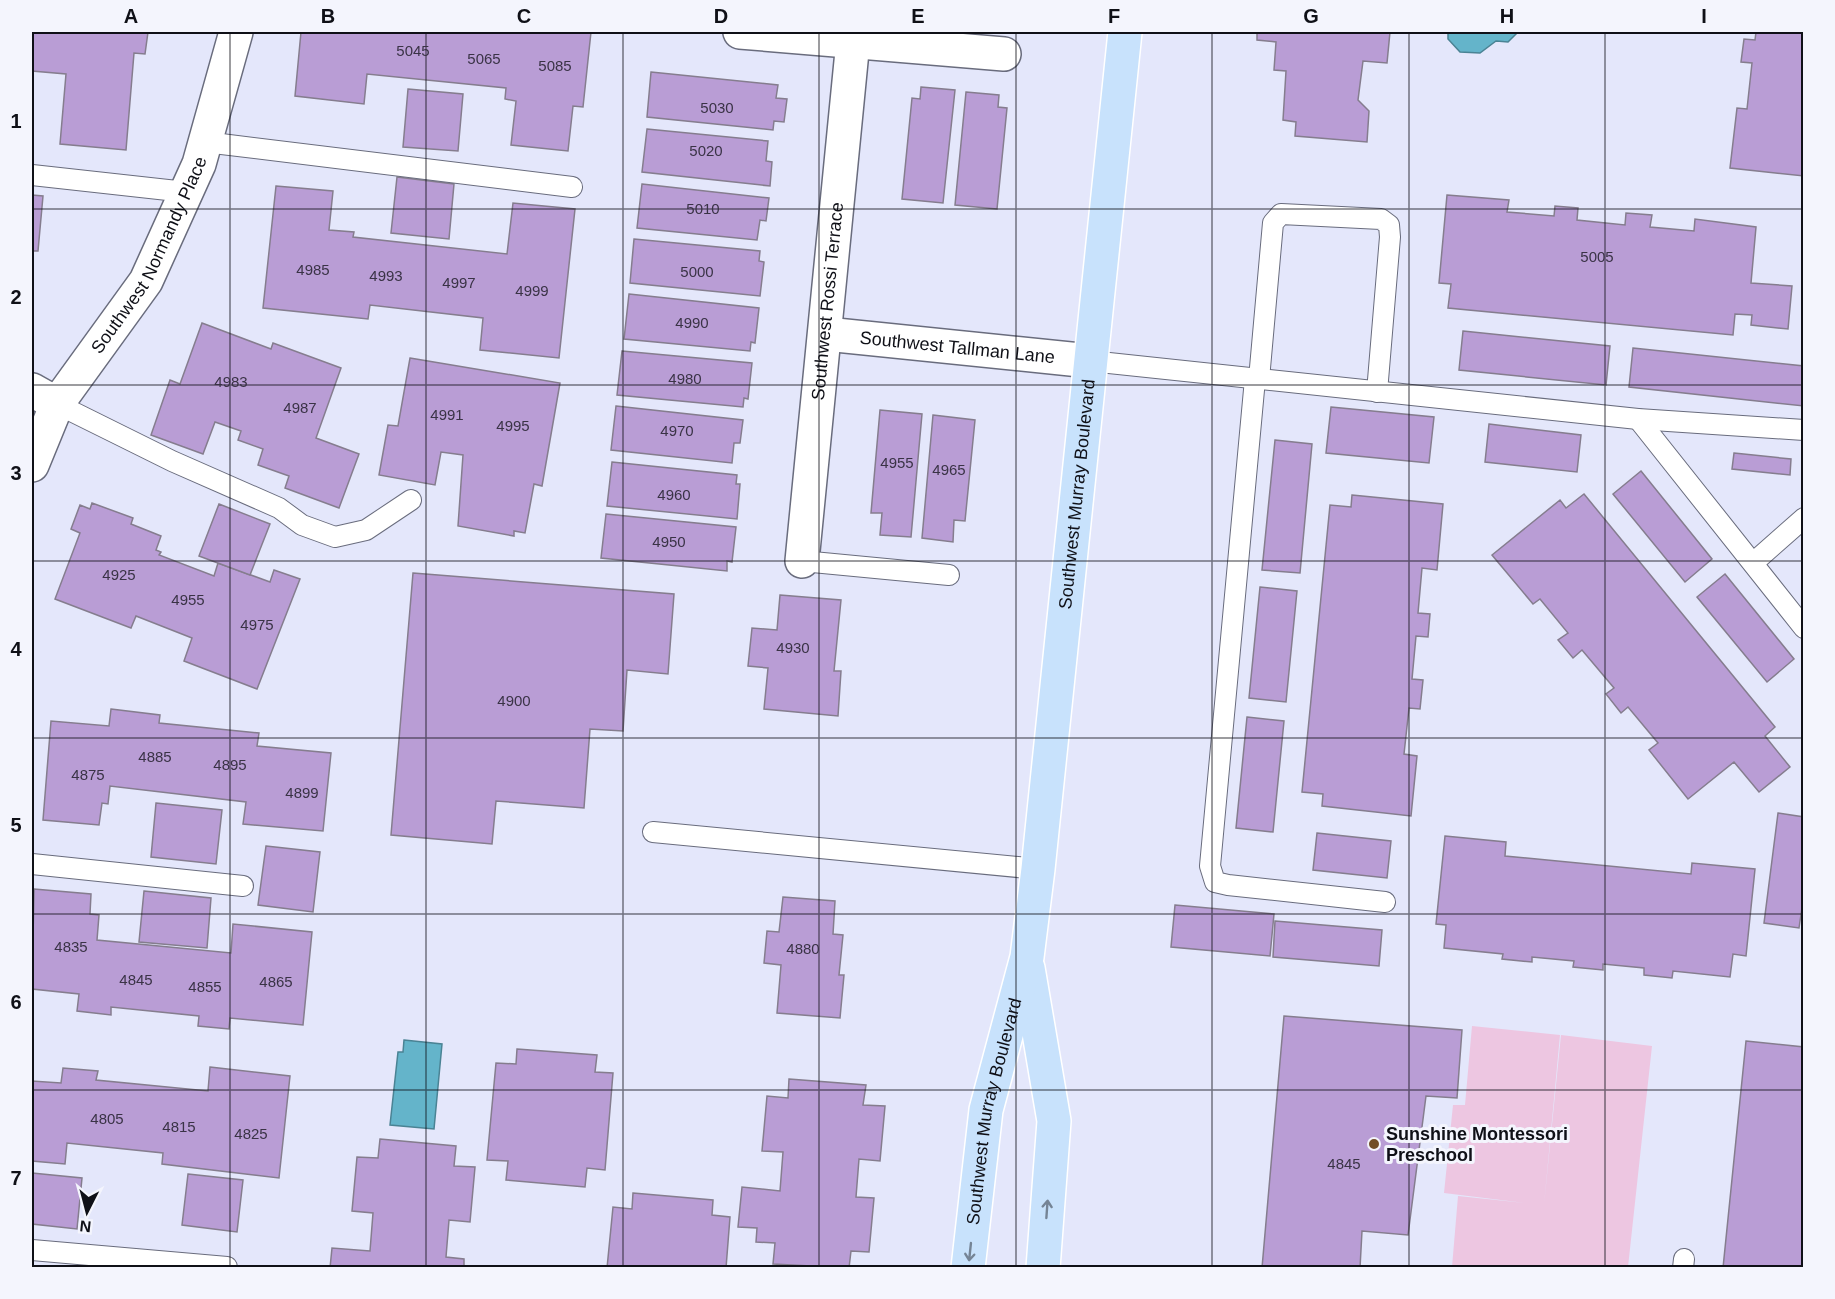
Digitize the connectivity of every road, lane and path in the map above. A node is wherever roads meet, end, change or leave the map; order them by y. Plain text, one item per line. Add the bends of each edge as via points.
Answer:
1 (236, 32) edge
2 (740, 32) edge
3 (1125, 32) edge
4 (853, 41) junction
5 (1004, 54) dead end
6 (205, 142) junction
7 (32, 175) edge
8 (572, 187) dead end
9 (186, 192) junction
10 (825, 334) junction
11 (1090, 361) junction
12 (1257, 379) junction
13 (1377, 392) junction
14 (44, 397) edge
15 (1638, 419) junction
16 (1803, 430) edge
17 (32, 465) edge
18 (411, 500) dead end
19 (1803, 518) edge
20 (802, 561) joint
21 (1753, 563) junction
22 (949, 575) dead end
23 (1803, 628) edge
24 (653, 832) dead end
25 (32, 864) edge
26 (1038, 869) junction
27 (243, 886) dead end
28 (1385, 902) dead end
29 (1027, 957) junction
30 (32, 1250) edge
31 (227, 1267) edge
32 (968, 1268) edge
33 (1042, 1268) edge

1 - 6 street, Southwest Normandy Place
2 - 4 street
3 - 11 main road, Southwest Murray Boulevard
4 - 5 street
4 - 10 street, Southwest Rossi Terrace
6 - 8 lane
6 - 9 street, Southwest Normandy Place
7 - 9 lane
9 - 14 street, Southwest Normandy Place via 146,281
10 - 11 street, Southwest Tallman Lane
10 - 20 street, Southwest Rossi Terrace
11 - 12 lane
11 - 26 main road, Southwest Murray Boulevard
12 - 13 lane
12 - 13 lane via 1273,223 1281,214 1381,219 1389,225 1390,237
12 - 28 lane via 1210,866 1215,882 1228,885
13 - 15 lane
14 - 17 street, Southwest Normandy Place
14 - 18 lane via 172,461 279,508 302,525 335,537 366,530
15 - 16 lane
15 - 21 lane
19 - 21 lane
20 - 22 lane
21 - 23 lane
24 - 26 lane
25 - 27 lane
26 - 29 main road, Southwest Murray Boulevard
29 -> 32 main road, Southwest Murray Boulevard via 986,1110
33 -> 29 main road, Southwest Murray Boulevard via 1054,1121
30 - 31 lane

